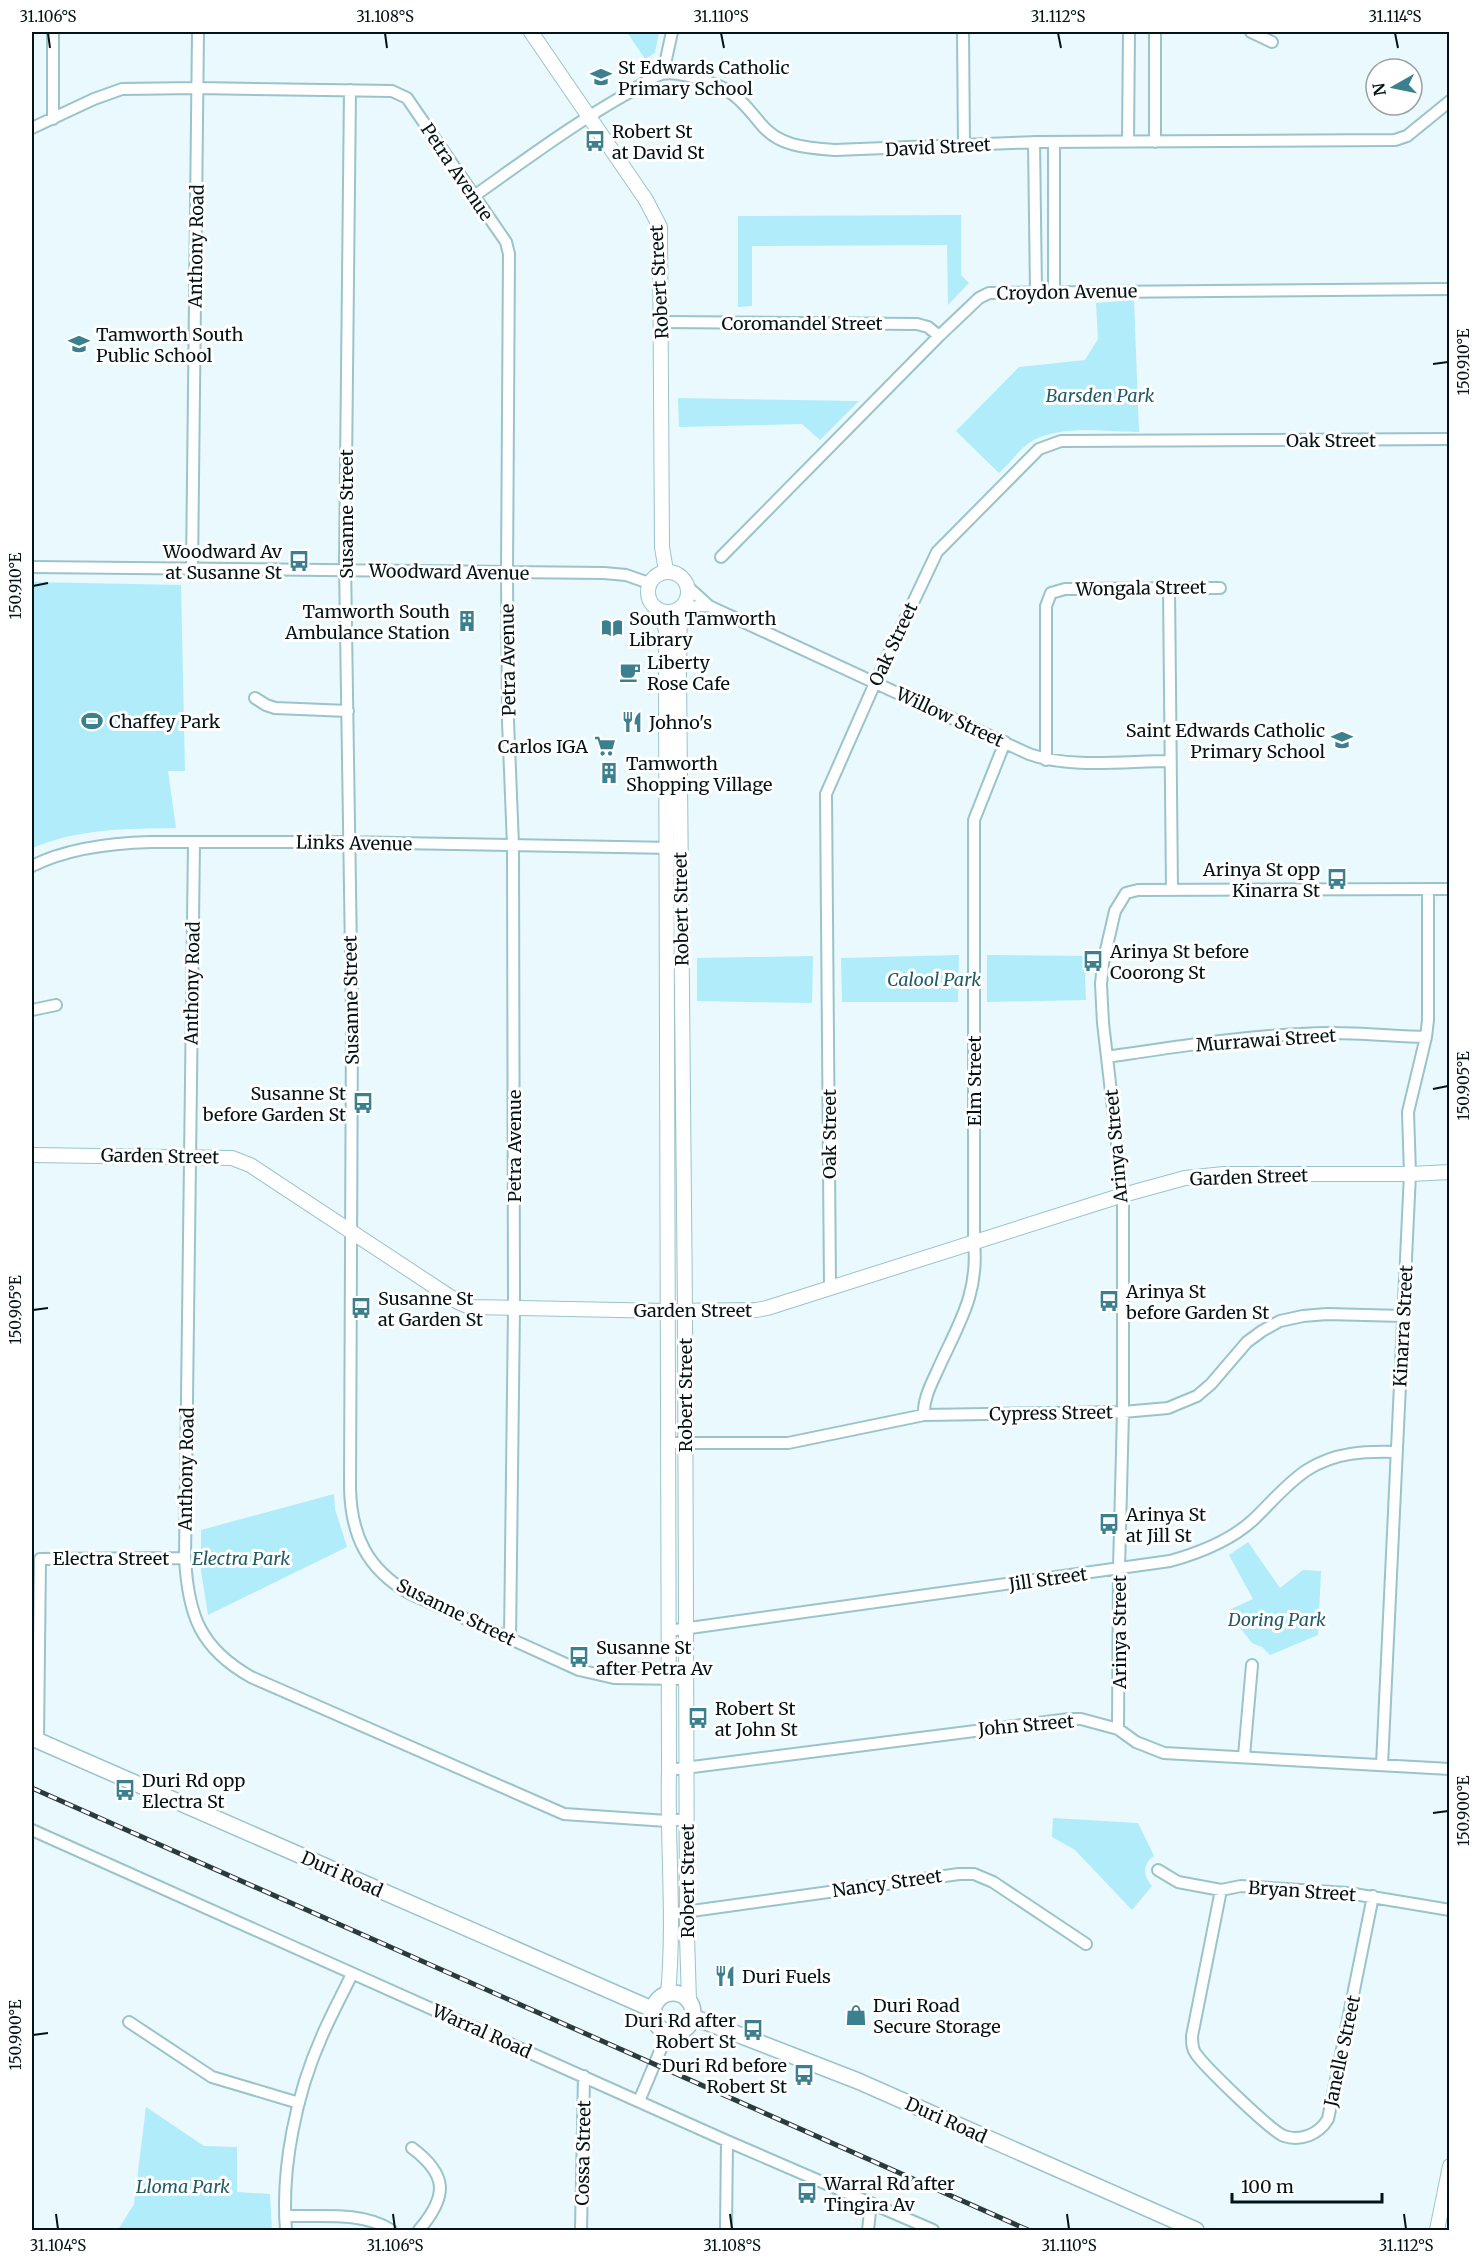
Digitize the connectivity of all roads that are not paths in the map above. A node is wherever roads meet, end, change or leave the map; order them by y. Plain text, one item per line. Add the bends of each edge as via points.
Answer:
1 (53, 32) edge
2 (198, 32) edge
3 (531, 32) edge
4 (672, 32) edge
5 (963, 32) edge
6 (1129, 32) edge
7 (1155, 32) edge
8 (1251, 32) edge
9 (1272, 42) dead end
10 (663, 73) junction
11 (197, 88) junction
12 (350, 90) junction
13 (1449, 101) edge
14 (589, 115) junction
15 (53, 119) junction
16 (32, 128) edge
17 (1034, 142) junction
18 (1054, 142) junction
19 (1128, 142) junction
20 (1155, 142) junction
21 (964, 146) junction
22 (474, 196) junction
23 (1449, 288) edge
24 (1036, 292) junction
25 (1054, 292) junction
26 (662, 322) junction
27 (939, 336) junction
28 (1449, 439) edge
29 (722, 557) dead end
30 (32, 567) edge
31 (192, 569) junction
32 (345, 571) junction
33 (666, 571) junction
34 (507, 573) junction
35 (650, 584) junction
36 (688, 587) junction
37 (1169, 588) junction
38 (1220, 588) dead end
39 (709, 606) junction
40 (681, 608) junction
41 (661, 611) junction
42 (875, 682) junction
43 (255, 698) dead end
44 (348, 711) junction
45 (1005, 742) junction
46 (1046, 760) junction
47 (1170, 761) junction
48 (194, 842) junction
49 (348, 842) junction
50 (513, 845) junction
51 (665, 848) junction
52 (680, 849) junction
53 (32, 866) edge
54 (1428, 889) junction
55 (1449, 889) edge
56 (1172, 890) junction
57 (56, 1005) dead end
58 (32, 1010) edge
59 (1426, 1037) junction
60 (1107, 1057) junction
61 (32, 1155) edge
62 (190, 1157) junction
63 (1449, 1172) edge
64 (1410, 1174) junction
65 (1123, 1195) junction
66 (352, 1233) junction
67 (974, 1243) junction
68 (830, 1288) junction
69 (514, 1308) junction
70 (685, 1310) junction
71 (667, 1311) junction
72 (1403, 1316) junction
73 (1123, 1412) junction
74 (924, 1415) junction
75 (668, 1443) junction
76 (685, 1443) junction
77 (1397, 1452) junction
78 (185, 1558) junction
79 (1119, 1569) junction
80 (685, 1628) junction
81 (668, 1631) junction
82 (510, 1639) junction
83 (1252, 1665) dead end
84 (686, 1679) junction
85 (668, 1680) junction
86 (1118, 1729) junction
87 (35, 1739) edge
88 (1244, 1756) junction
89 (1382, 1765) junction
90 (687, 1767) junction
91 (1449, 1769) edge
92 (669, 1770) junction
93 (687, 1819) junction
94 (668, 1821) junction
95 (32, 1830) edge
96 (1158, 1870) dead end
97 (1221, 1890) junction
98 (1373, 1896) junction
99 (1449, 1910) edge
100 (687, 1911) junction
101 (670, 1914) junction
102 (1086, 1944) dead end
103 (352, 1974) junction
104 (669, 1994) junction
105 (689, 2001) junction
106 (654, 2010) junction
107 (693, 2017) junction
108 (129, 2022) dead end
109 (671, 2033) junction
110 (584, 2076) junction
111 (639, 2101) junction
112 (299, 2103) junction
113 (727, 2141) junction
114 (412, 2148) dead end
115 (1449, 2166) edge
116 (871, 2203) junction
117 (285, 2216) junction
118 (286, 2230) edge
119 (391, 2230) edge
120 (419, 2230) edge
121 (581, 2230) edge
122 (726, 2230) edge
123 (868, 2230) edge
124 (933, 2230) edge
125 (1196, 2230) edge
126 (1437, 2230) edge

1 - 15 street
2 - 11 street, Anthony Road
3 - 14 street, Robert Street
4 - 10 street
5 - 21 street
6 - 19 street
7 - 20 street
8 - 9 street
10 - 14 street
10 - 21 street, David Street via 696,77 730,91 774,136 806,148
11 - 12 street, Petra Avenue
11 - 15 street, Petra Avenue via 122,89
11 - 31 street, Anthony Road
12 - 22 street, Petra Avenue via 392,91 407,98
12 - 32 street, Susanne Street
13 - 20 street, David Street via 1407,136 1395,140
14 - 22 street
14 - 26 street, Robert Street via 657,218 661,238
15 - 16 street, Petra Avenue
17 - 18 street, David Street
17 - 21 street, David Street
17 - 24 street
18 - 19 street, David Street
18 - 25 street
19 - 20 street, David Street
22 - 34 street, Petra Avenue via 508,249
23 - 25 street, Croydon Avenue
24 - 25 street, Croydon Avenue
24 - 27 street, Croydon Avenue via 989,293
26 - 27 street, Coromandel Street via 917,324
26 - 33 street, Robert Street
27 - 29 street, Croydon Avenue
28 - 42 street, Oak Street via 1049,444 1039,449 937,552
30 - 31 street, Woodward Avenue
31 - 32 street, Woodward Avenue
32 - 34 street, Woodward Avenue
32 - 44 street, Susanne Street
33 - 35 street via 656,575
33 - 36 street via 678,574
34 - 35 street, Woodward Avenue via 604,573 626,575
34 - 50 street, Petra Avenue
35 - 41 street via 648,597
36 - 39 street, Willow Street
36 - 40 street via 688,598
37 - 38 street, Wongala Street
37 - 46 street, Wongala Street via 1065,589 1051,593 1046,606
37 - 47 street
39 - 40 street, Willow Street
39 - 42 street, Willow Street
40 - 41 street
40 - 52 street, Robert Street
41 - 51 street, Robert Street via 666,631
42 - 45 street, Willow Street
42 - 68 street, Oak Street via 826,794
43 - 44 street via 275,708
44 - 49 street, Susanne Street
45 - 46 street, Willow Street
45 - 67 street, Elm Street via 974,820
46 - 47 street, Willow Street
47 - 56 street
48 - 49 street, Links Avenue
48 - 53 street, Links Avenue via 123,843 68,853
48 - 62 street, Anthony Road
49 - 50 street, Links Avenue
49 - 66 street, Susanne Street
50 - 51 street, Links Avenue
50 - 69 street, Petra Avenue
51 - 52 street, Links Avenue
51 - 71 street, Robert Street
52 - 70 street, Robert Street
54 - 55 street, Arinya Street
54 - 56 street, Arinya Street
54 - 59 street, Kinarra Street
56 - 60 street, Arinya Street via 1132,891 1121,898 1115,911 1101,984
57 - 58 street
59 - 60 street, Murrawai Street via 1331,1033 1275,1036
59 - 64 street, Kinarra Street via 1408,1112
60 - 65 street, Arinya Street
61 - 62 street, Garden Street
62 - 66 street, Garden Street via 241,1160
62 - 78 street, Anthony Road
63 - 64 street, Garden Street
64 - 65 street, Garden Street via 1205,1176
64 - 72 street, Kinarra Street
65 - 67 street, Garden Street
65 - 73 street, Arinya Street
66 - 69 street, Garden Street via 465,1305
66 - 82 street, Susanne Street via 350,1488 359,1542 394,1584
67 - 68 street, Garden Street
67 - 74 street, Elm Street via 974,1284 930,1385
68 - 70 street, Garden Street via 756,1310
69 - 71 street, Garden Street
69 - 82 street, Petra Avenue
70 - 71 street, Garden Street
70 - 76 street, Robert Street
71 - 75 street, Robert Street
72 - 73 street, Cypress Street via 1327,1314 1281,1321 1247,1342 1197,1396 1168,1408
72 - 77 street, Kinarra Street
73 - 74 street, Cypress Street
73 - 79 street, Arinya Street
74 - 76 street, Cypress Street via 788,1443
75 - 76 street, Cypress Street
75 - 81 street, Robert Street
76 - 80 street, Robert Street
77 - 79 street, Jill Street via 1363,1451 1326,1461 1307,1470 1250,1523 1225,1540 1183,1557
77 - 89 street, Kinarra Street
78 - 87 street, Electra Street via 40,1558
78 - 94 street, Anthony Road via 189,1600 203,1634 225,1660 251,1677 564,1814
79 - 80 street, Jill Street
79 - 86 street, Arinya Street
80 - 81 street, Jill Street
80 - 84 street, Robert Street
81 - 85 street, Robert Street
82 - 85 street, Susanne Street via 579,1670 614,1678
83 - 88 street
84 - 85 street, Susanne Street
84 - 90 street, Robert Street
85 - 92 street, Robert Street
86 - 88 street, John Street via 1136,1742 1164,1753
86 - 90 street, John Street via 1081,1719 1055,1720
87 - 106 main road, Duri Road
88 - 89 street, John Street
89 - 91 street, John Street
90 - 92 street, John Street
90 - 93 street, Robert Street
92 - 94 street, Robert Street
93 - 94 street, Anthony Road
93 - 100 street, Robert Street
94 - 101 street, Robert Street
95 - 103 street, Warral Road
96 - 97 street, Bryan Street via 1178,1882
97 - 98 street, Bryan Street via 1241,1886
97 - 98 street, Janelle Street via 1193,2047 1265,2123 1285,2137 1295,2138 1316,2132 1328,2119
98 - 99 street, Bryan Street
100 - 101 street, Nancy Street
100 - 102 street, Nancy Street via 974,1874 993,1882
100 - 105 street, Robert Street
101 - 104 street, Robert Street
103 - 110 street, Warral Road
103 - 112 street via 321,2038
104 - 105 main road via 680,1994
104 - 106 main road via 658,2000
105 - 107 main road
106 - 109 main road via 656,2023
107 - 109 main road via 682,2031
107 - 125 main road, Duri Road via 858,2081
108 - 112 street via 212,2077
109 - 111 street
110 - 111 street, Warral Road
110 - 121 street, Cossa Street
111 - 113 street, Warral Road
112 - 117 street via 288,2158
113 - 116 street, Warral Road
113 - 122 street
114 - 120 street via 435,2169 441,2187 436,2206
115 - 126 street
116 - 123 street
116 - 124 street, Warral Road
117 - 118 street
117 - 119 street via 363,2219

